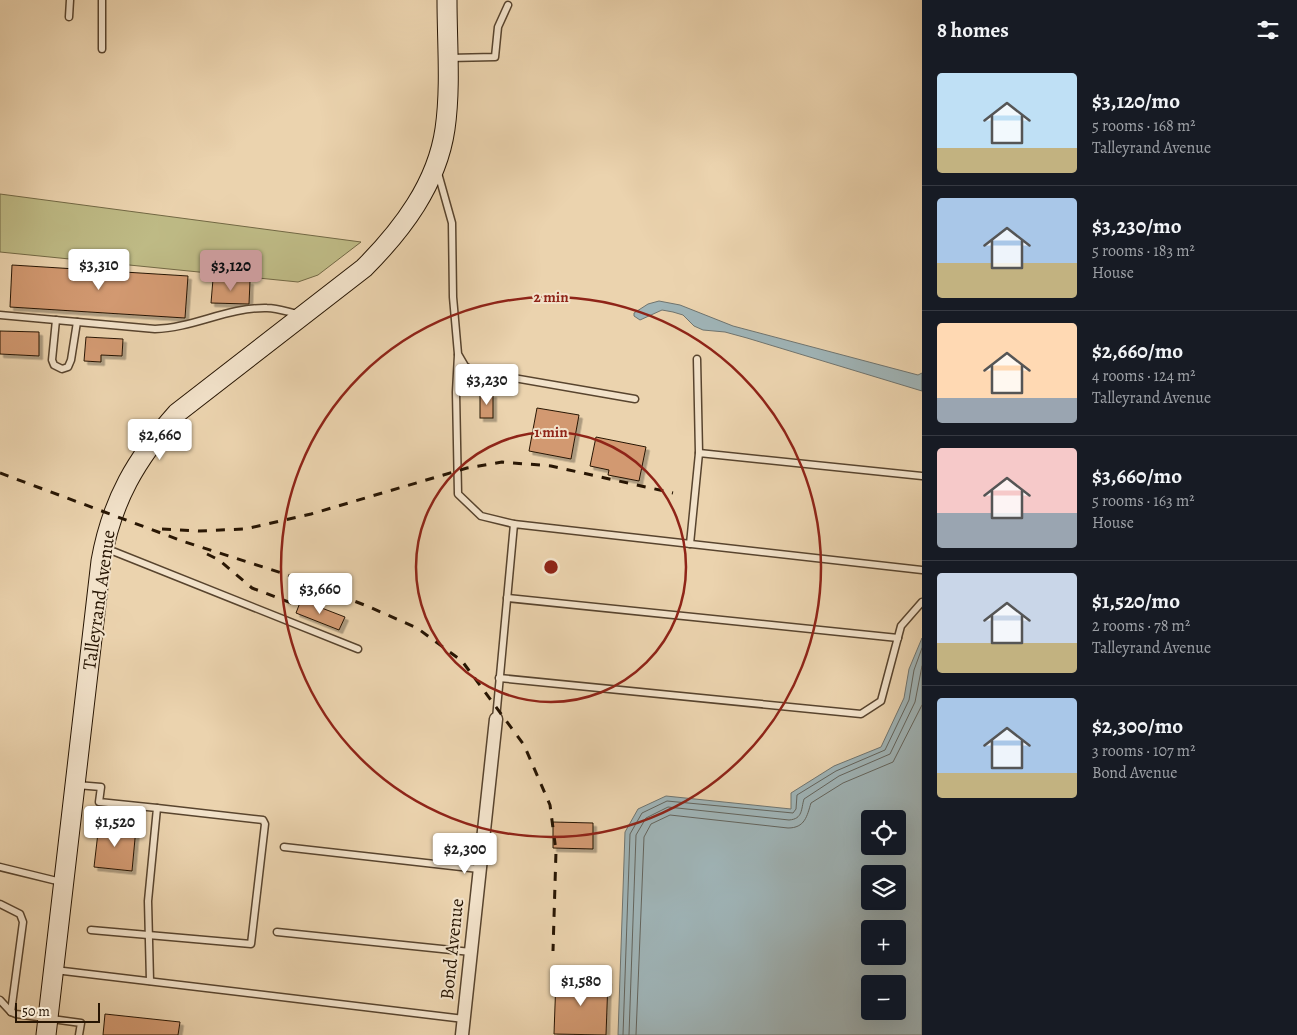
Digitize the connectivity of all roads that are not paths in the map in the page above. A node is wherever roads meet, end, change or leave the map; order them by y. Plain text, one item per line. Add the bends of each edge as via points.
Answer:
1 (70, 0) edge
2 (102, 0) edge
3 (447, 0) edge
4 (508, 5) dead end
5 (69, 16) dead end
6 (102, 49) dead end
7 (448, 58) junction
8 (436, 164) junction
9 (0, 315) edge
10 (301, 315) junction
11 (56, 320) junction
12 (77, 322) junction
13 (458, 354) junction
14 (696, 358) dead end
15 (635, 399) dead end
16 (699, 452) junction
17 (922, 476) edge
18 (514, 524) junction
19 (690, 544) junction
20 (104, 547) junction
21 (922, 570) edge
22 (507, 598) junction
23 (922, 602) edge
24 (898, 638) junction
25 (358, 649) dead end
26 (499, 678) junction
27 (496, 719) joint
28 (75, 785) junction
29 (157, 808) junction
30 (284, 847) dead end
31 (0, 867) edge
32 (480, 869) junction
33 (64, 882) junction
34 (0, 904) edge
35 (91, 930) dead end
36 (277, 932) dead end
37 (150, 934) junction
38 (471, 952) junction
39 (55, 970) junction
40 (150, 981) junction
41 (0, 1000) edge
42 (11, 1012) junction
43 (464, 1019) junction
44 (47, 1027) edge
45 (80, 1035) edge
46 (462, 1035) edge

1 - 5 lane
2 - 6 lane
3 - 7 street, Talleyrand Avenue
4 - 7 lane via 498,27 495,57
7 - 8 street, Talleyrand Avenue via 445,131
8 - 10 street, Talleyrand Avenue via 408,218 387,245 364,268
8 - 13 lane via 452,223
9 - 11 lane
10 - 12 lane via 267,308 240,311 176,328
10 - 20 street, Talleyrand Avenue via 177,413 156,437 124,486
11 - 12 lane
11 - 12 lane via 52,360 62,369 68,367 71,360
13 - 15 lane via 464,366 473,371
13 - 18 lane via 458,494 481,516
14 - 16 lane
16 - 17 lane
16 - 19 lane
18 - 19 lane
18 - 22 lane
19 - 21 lane
20 - 25 lane
20 - 28 street, Talleyrand Avenue
22 - 24 lane
22 - 26 lane
23 - 24 lane via 901,626
24 - 26 lane via 881,701 861,714
26 - 27 lane
27 - 32 street, Bond Avenue
28 - 29 lane via 101,787 99,802
28 - 33 street, Talleyrand Avenue
29 - 37 lane via 150,871
29 - 37 lane via 260,818 265,824 251,944
30 - 32 lane
31 - 33 lane
32 - 38 street, Bond Avenue
33 - 39 street, Talleyrand Avenue
34 - 42 lane via 20,914 23,922
35 - 37 lane
36 - 38 lane
37 - 40 lane
38 - 43 street, Bond Avenue
39 - 40 lane
39 - 44 street, Talleyrand Avenue
40 - 43 lane
41 - 42 lane
42 - 44 lane
43 - 46 street, Bond Avenue
44 - 45 lane via 81,1023

